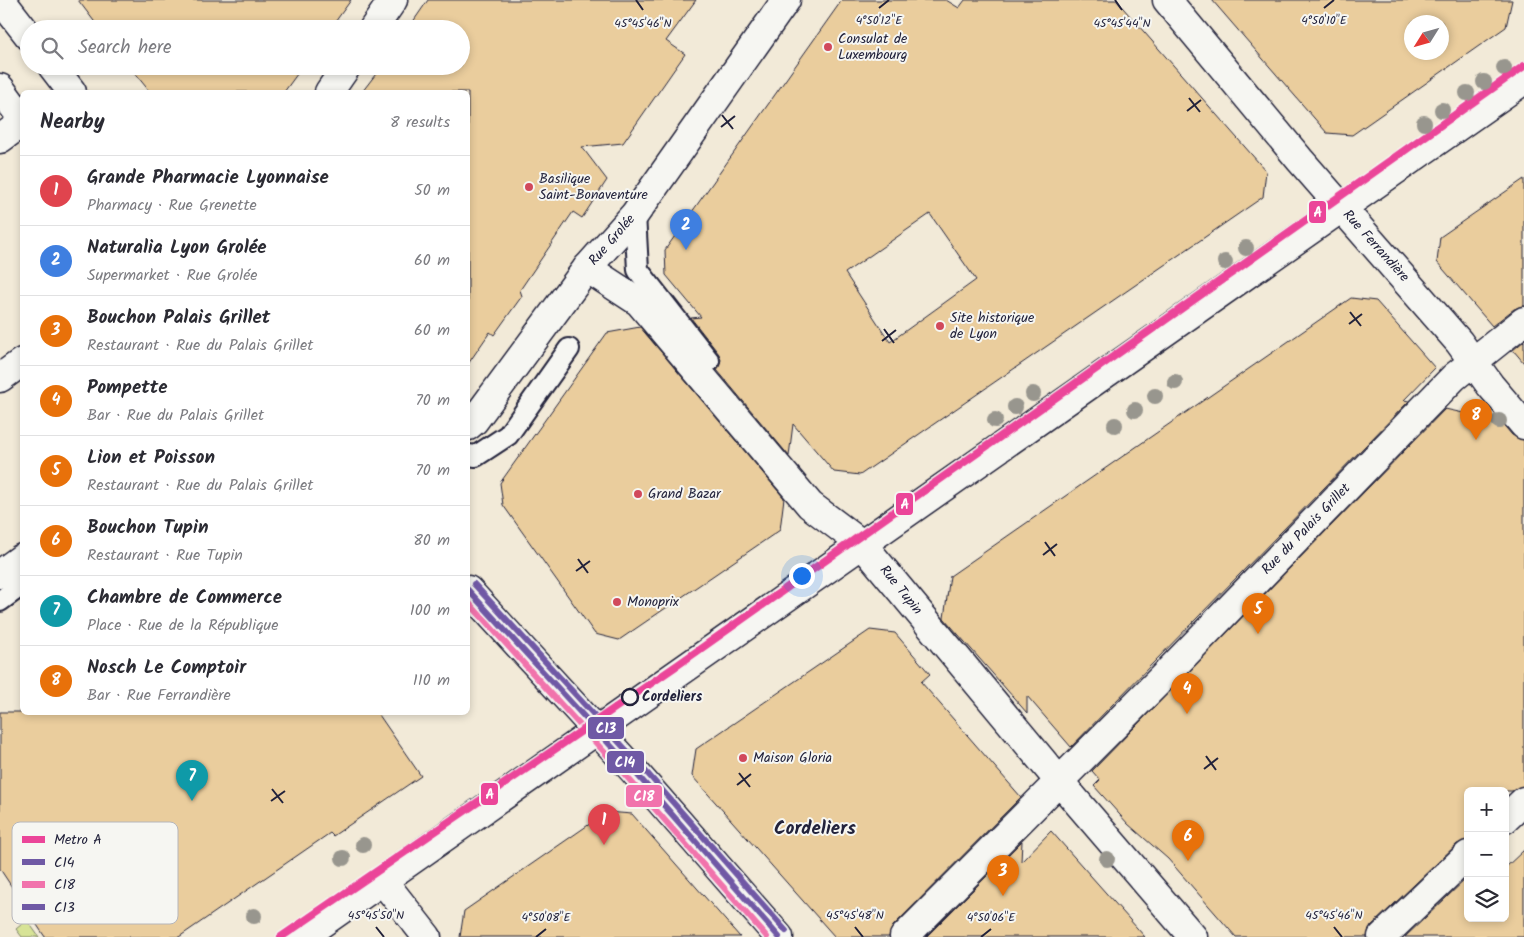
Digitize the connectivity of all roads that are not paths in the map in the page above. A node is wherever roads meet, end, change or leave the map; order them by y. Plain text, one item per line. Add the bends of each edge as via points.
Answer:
1 (1, 0) edge
2 (393, 0) edge
3 (1167, 0) edge
4 (772, 7) edge
5 (379, 20) edge
6 (20, 24) edge
7 (59, 75) edge
8 (341, 75) edge
9 (1524, 80) edge
10 (0, 88) edge
11 (70, 90) edge
12 (330, 90) edge
13 (20, 115) edge
14 (20, 124) edge
15 (0, 139) edge
16 (1341, 208) junction
17 (635, 214) junction
18 (587, 268) junction
19 (1524, 321) edge
20 (569, 348) dead end
21 (709, 361) dead end
22 (1473, 362) junction
23 (20, 363) edge
24 (0, 378) edge
25 (470, 424) edge
26 (1524, 426) edge
27 (470, 456) edge
28 (864, 545) junction
29 (20, 559) edge
30 (0, 574) edge
31 (20, 586) edge
32 (470, 592) edge
33 (0, 601) edge
34 (597, 731) junction
35 (1059, 781) junction
36 (1524, 801) edge
37 (1509, 815) edge
38 (1464, 859) edge
39 (383, 881) junction
40 (302, 937) edge
41 (427, 937) edge
42 (779, 937) edge
43 (904, 937) edge
44 (1193, 937) edge
45 (1382, 937) edge

1 - 6 street
2 - 5 street
3 - 16 street, Rue Ferrandière
4 - 17 street, Rue Grolée
7 - 11 street
8 - 12 street
9 - 16 street
10 - 13 street
14 - 15 street
16 - 22 street, Rue Ferrandière
16 - 28 street
17 - 18 street, Rue Grolée
17 - 21 lane via 638,270
18 - 25 street, Rue Grolée
18 - 28 street, Rue Tupin via 639,302 810,505
19 - 22 street, Rue du Palais Grillet
20 - 27 lane via 508,435 476,456
22 - 26 street, Rue Ferrandière
22 - 35 street, Rue du Palais Grillet via 1454,377
23 - 24 street
28 - 34 street
28 - 35 street, Rue Tupin
29 - 30 street
31 - 33 lane
32 - 34 street
34 - 39 street
34 - 42 street
35 - 43 street, Rue du Palais Grillet
35 - 44 street, Rue Tupin
36 - 37 street
38 - 45 street
39 - 40 street
39 - 41 street

